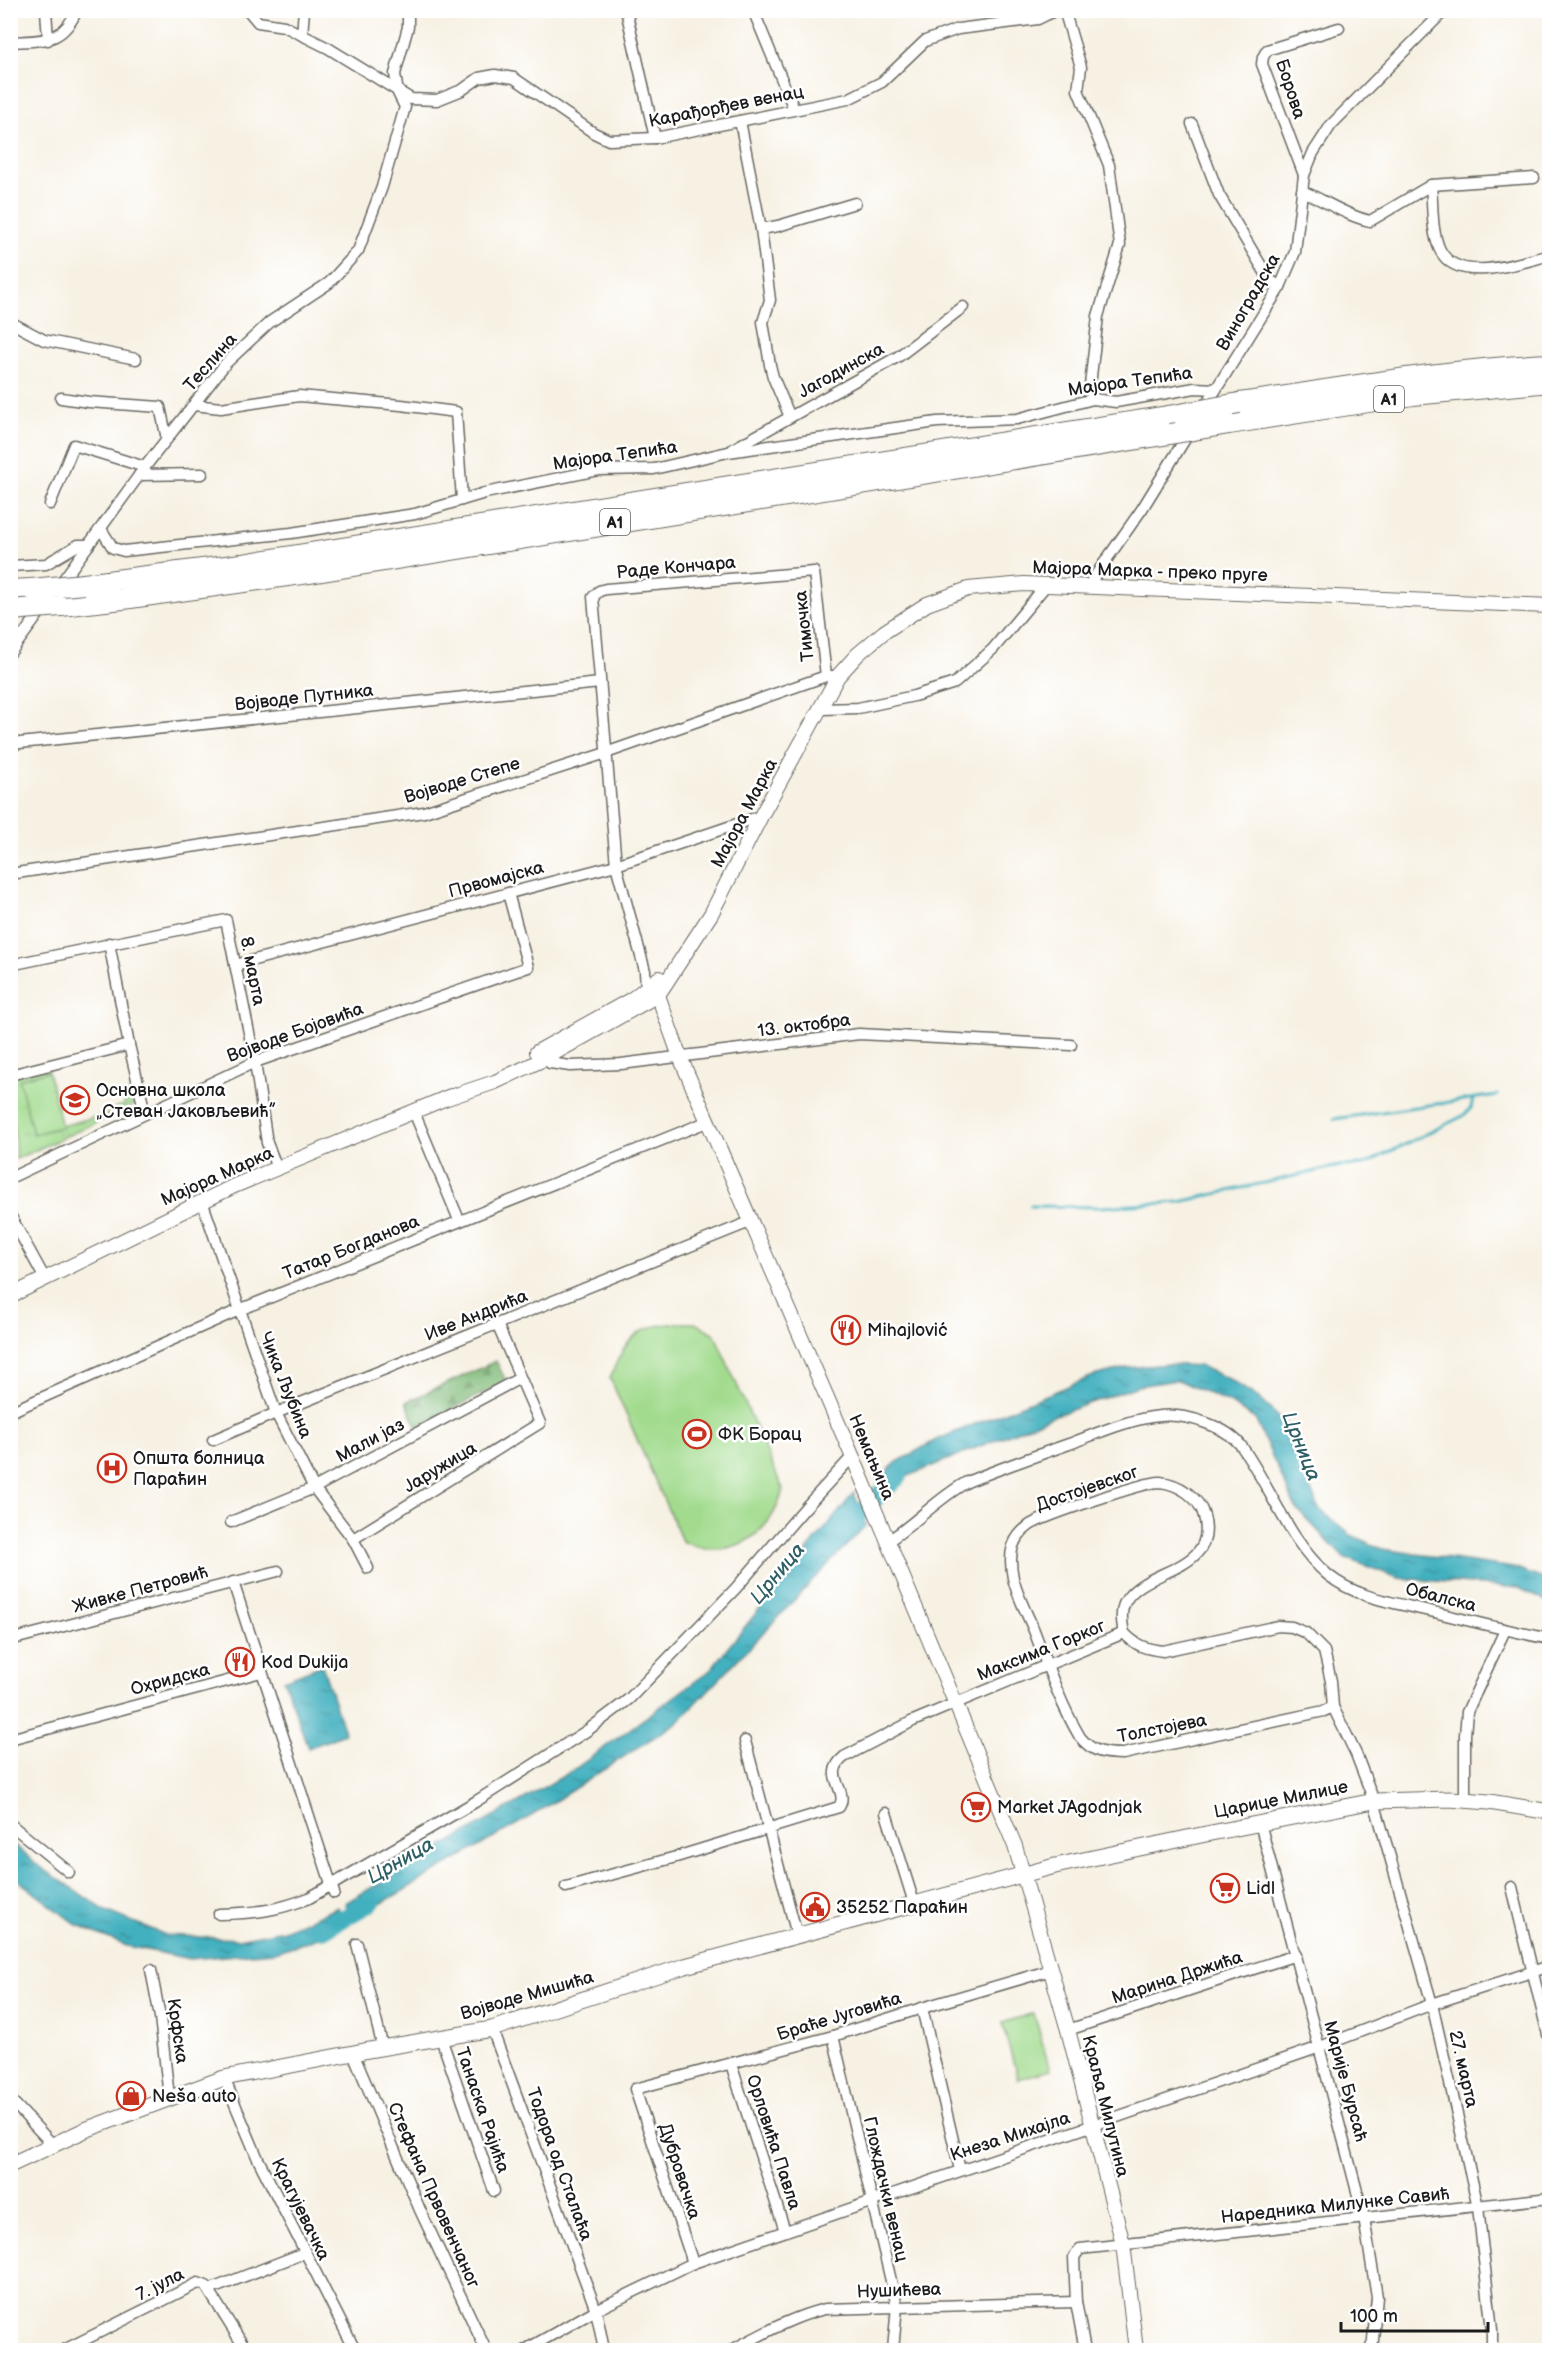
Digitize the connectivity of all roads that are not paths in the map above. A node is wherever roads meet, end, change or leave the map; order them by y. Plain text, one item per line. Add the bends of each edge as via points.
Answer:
1 (46, 10) edge
2 (77, 10) edge
3 (248, 10) edge
4 (304, 10) edge
5 (408, 10) edge
6 (626, 10) edge
7 (753, 10) edge
8 (1061, 10) edge
9 (1444, 10) edge
10 (1049, 12) edge
11 (1339, 28) dead end
12 (302, 35) junction
13 (48, 40) junction
14 (10, 42) edge
15 (398, 93) junction
16 (794, 109) junction
17 (740, 121) junction
18 (1192, 124) dead end
19 (655, 138) junction
20 (1304, 175) junction
21 (1534, 178) dead end
22 (1431, 185) junction
23 (1302, 191) junction
24 (855, 203) dead end
25 (761, 229) junction
26 (1550, 255) edge
27 (1280, 286) junction
28 (963, 307) dead end
29 (10, 322) edge
30 (136, 359) dead end
31 (1550, 364) edge
32 (1550, 382) edge
33 (1216, 389) junction
34 (61, 398) dead end
35 (1093, 399) junction
36 (194, 405) junction
37 (790, 417) junction
38 (167, 438) junction
39 (728, 452) junction
40 (142, 471) junction
41 (202, 474) dead end
42 (462, 500) junction
43 (50, 504) dead end
44 (101, 529) junction
45 (89, 545) junction
46 (10, 566) edge
47 (814, 572) joint
48 (1047, 584) junction
49 (1088, 586) junction
50 (10, 590) edge
51 (1550, 606) edge
52 (10, 610) edge
53 (10, 653) edge
54 (832, 676) junction
55 (600, 683) junction
56 (821, 708) junction
57 (810, 729) joint
58 (10, 744) edge
59 (606, 753) junction
60 (761, 816) junction
61 (616, 865) junction
62 (10, 874) edge
63 (508, 893) junction
64 (109, 943) junction
65 (10, 965) edge
66 (235, 965) junction
67 (652, 992) junction
68 (129, 1045) junction
69 (1071, 1045) dead end
70 (680, 1057) junction
71 (544, 1059) junction
72 (255, 1062) junction
73 (10, 1075) edge
74 (444, 1099) junction
75 (414, 1112) junction
76 (145, 1113) junction
77 (709, 1121) junction
78 (278, 1168) junction
79 (10, 1178) edge
80 (202, 1201) junction
81 (10, 1215) edge
82 (459, 1220) junction
83 (752, 1221) junction
84 (45, 1279) junction
85 (10, 1296) edge
86 (239, 1310) junction
87 (498, 1324) junction
88 (520, 1378) junction
89 (10, 1412) edge
90 (276, 1413) junction
91 (213, 1440) dead end
92 (855, 1462) junction
93 (315, 1488) junction
94 (231, 1522) dead end
95 (886, 1537) junction
96 (352, 1539) junction
97 (368, 1568) dead end
98 (278, 1571) dead end
99 (233, 1582) junction
100 (1505, 1630) junction
101 (1124, 1633) junction
102 (1550, 1639) edge
103 (10, 1640) edge
104 (1047, 1664) junction
105 (261, 1672) junction
106 (955, 1703) junction
107 (1333, 1707) junction
108 (10, 1738) edge
109 (745, 1741) dead end
110 (1465, 1800) junction
111 (1374, 1801) junction
112 (1550, 1812) edge
113 (886, 1813) dead end
114 (1260, 1823) junction
115 (10, 1824) edge
116 (769, 1829) junction
117 (69, 1872) dead end
118 (1023, 1874) junction
119 (566, 1887) dead end
120 (1512, 1887) dead end
121 (333, 1889) junction
122 (914, 1903) junction
123 (219, 1914) dead end
124 (797, 1935) junction
125 (357, 1944) dead end
126 (1296, 1955) junction
127 (1550, 1966) edge
128 (151, 1970) dead end
129 (1052, 1970) junction
130 (1531, 1972) junction
131 (1432, 2004) junction
132 (922, 2008) junction
133 (492, 2029) junction
134 (1068, 2030) junction
135 (833, 2036) junction
136 (441, 2038) junction
137 (1550, 2043) edge
138 (1320, 2047) junction
139 (382, 2048) junction
140 (354, 2053) junction
141 (731, 2064) junction
142 (224, 2078) junction
143 (635, 2089) joint
144 (169, 2097) junction
145 (10, 2099) edge
146 (1093, 2126) junction
147 (52, 2145) junction
148 (10, 2165) edge
149 (960, 2170) junction
150 (494, 2192) dead end
151 (1550, 2198) edge
152 (873, 2201) junction
153 (1478, 2207) junction
154 (1364, 2218) junction
155 (785, 2230) junction
156 (1123, 2244) junction
157 (304, 2253) junction
158 (693, 2263) junction
159 (209, 2290) junction
160 (1076, 2302) junction
161 (897, 2306) junction
162 (596, 2310) junction
163 (64, 2350) edge
164 (246, 2350) edge
165 (355, 2350) edge
166 (486, 2350) edge
167 (525, 2350) edge
168 (604, 2350) edge
169 (732, 2350) edge
170 (893, 2350) edge
171 (1085, 2350) edge
172 (1136, 2350) edge
173 (1372, 2350) edge
174 (1492, 2350) edge

1 - 13 street
2 - 13 street via 70,25
3 - 12 street, Карађорђев венац via 258,22 284,26
4 - 12 street
5 - 15 street, Теслина via 408,27 394,74
6 - 19 street
7 - 16 street
8 - 35 street via 1081,67 1078,90 1109,165 1120,245 1098,316 1090,385
9 - 20 street, Виноградска via 1331,125
10 - 16 street, Карађорђев венац via 1038,20 958,29 925,41 882,82 848,99
11 - 20 street, Борова via 1267,51 1263,57 1262,64
12 - 15 street, Карађорђев венац
13 - 14 street
15 - 19 street, Карађорђев венац via 411,99 437,100 479,78 514,78 594,134 609,140
15 - 36 street, Теслина via 405,107 358,251 329,283 270,322 226,363
16 - 17 street, Карађорђев венац
17 - 19 street, Карађорђев венац
17 - 25 street
18 - 27 street via 1219,195 1269,279
20 - 23 street, Виноградска
21 - 22 street
22 - 23 street via 1370,221
22 - 26 street via 1435,230 1441,251 1451,262 1467,270 1496,268
23 - 27 street, Виноградска via 1295,252
24 - 25 street
25 - 37 street via 770,300 763,322 772,376
27 - 33 street, Виноградска
28 - 37 street, Јагодинска via 899,356
29 - 30 street via 44,340
31 - 50 highway, A1, bridge via 1380,381 254,562
32 - 52 highway, A1, bridge via 1413,395 309,573
33 - 35 street, Мајора Тепића via 1195,388 1116,402
33 - 49 street, Виноградска via 1142,509
34 - 38 street via 159,406
35 - 39 street, Мајора Тепића via 1017,419 938,422
36 - 38 street, Теслина
36 - 42 street via 221,408 299,396 456,412
37 - 39 street, Јагодинска
38 - 40 street, Теслина
39 - 42 street, Мајора Тепића via 654,469 599,470
40 - 41 street
40 - 43 street via 74,445
40 - 44 street, Теслина
42 - 44 street, Мајора Тепића via 415,514 291,533 124,551 113,548
44 - 45 street, Теслина
45 - 46 street via 78,545 46,564
45 - 53 street, Теслина
47 - 54 street, Тимочка
47 - 55 street, Раде Кончара via 599,591 593,597
48 - 49 street, Мајора Марка - преко пруге
48 - 54 street, Мајора Марка - преко пруге via 968,589 927,604 884,632
48 - 56 street via 993,649 955,683 858,708
49 - 51 street, Мајора Марка - преко пруге
54 - 56 street, Мајора Марка - преко пруге
54 - 59 street, Војводе Степе
55 - 58 street, Војводе Путника
55 - 59 street, Раде Кончара
56 - 57 street, Мајора Марка - преко пруге
57 - 60 street, Мајора Марка
59 - 61 street, Раде Кончара
59 - 62 street, Војводе Степе via 423,812
60 - 61 street, Првомајска
60 - 67 street, Мајора Марка via 711,914
61 - 63 street, Првомајска
61 - 67 street, Раде Кончара
63 - 66 street, Првомајска
63 - 72 street, Војводе Бојовића via 528,967
64 - 65 street
64 - 66 street, 8. марта via 226,920
64 - 68 street
66 - 72 street, 8. марта
67 - 70 street, Немањина
67 - 71 street, Мајора Марка
67 - 74 street, Мајора Марка
68 - 73 street
68 - 76 street
69 - 70 street, 13. октобра via 859,1034
70 - 71 street, 13. октобра via 570,1066
70 - 77 street, Немањина
71 - 74 street, Мајора Марка
72 - 76 street, Војводе Бојовића
72 - 78 street, 8. марта via 267,1143
74 - 75 street, Мајора Марка
75 - 78 street, Мајора Марка
75 - 82 street
76 - 79 street, Војводе Бојовића
77 - 82 street, Татар Богданова
77 - 83 street, Немањина
78 - 80 street, Мајора Марка
80 - 84 street, Мајора Марка
80 - 86 street, Чика Љубина
81 - 84 street
82 - 86 street, Татар Богданова
83 - 87 street, Иве Андрића
83 - 92 street, Немањина
84 - 85 street, Мајора Марка
86 - 89 street, Татар Богданова
86 - 90 street, Чика Љубина
87 - 88 street
87 - 90 street, Иве Андрића
88 - 93 street, Мали јаз
88 - 96 street, Јаружица via 540,1419 538,1426
90 - 91 street, Иве Андрића
90 - 93 street, Чика Љубина
92 - 95 street, Немањина
92 - 121 street via 805,1508 736,1588 628,1699 588,1730
93 - 94 street, Мали јаз
93 - 96 street, Чика Љубина
95 - 100 street, Обалска via 913,1523 967,1482 1125,1424 1182,1416 1202,1421 1240,1444 1290,1529 1329,1575 1361,1593
95 - 106 street, Немањина
96 - 97 street, Чика Љубина
98 - 99 street, Живке Петровић
99 - 103 street, Живке Петровић
99 - 105 street
100 - 102 street, Обалска
100 - 110 street via 1467,1712
101 - 104 street, Максима Горког
101 - 104 street, Достојевског via 1121,1617 1133,1590 1176,1570 1202,1545 1206,1532 1200,1506 1194,1497 1172,1485 1158,1482 1138,1486 1048,1517 1020,1534 1013,1546 1013,1578
101 - 107 street, Максима Горког via 1134,1644 1163,1651 1278,1626 1292,1628 1306,1633 1324,1651
104 - 106 street, Максима Горког
104 - 107 street, Толстојева via 1080,1737 1087,1746 1107,1754 1157,1747
105 - 108 street, Охридска
105 - 121 street
106 - 116 street, Максима Горког via 913,1721 836,1764 839,1807
106 - 118 street, Немањина via 1008,1826
107 - 111 street, Максима Горког
109 - 116 street
110 - 111 main road, Царице Милице
110 - 112 main road, Царице Милице
111 - 114 main road, Царице Милице
111 - 131 street, 27. марта
113 - 122 street
114 - 118 main road, Царице Милице
114 - 126 street, Марије Бурсаћ
115 - 117 street
116 - 119 street
116 - 124 street
118 - 122 main road, Војводе Мишића
118 - 129 street, Краља Милутина
120 - 130 street
121 - 123 street via 258,1913
122 - 124 main road, Војводе Мишића
124 - 133 main road, Војводе Мишића via 686,1966
125 - 139 street
126 - 134 street, Марина Држића
126 - 138 street, Марије Бурсаћ
127 - 130 street, Кнеза Михајла
128 - 144 street, Крфска
129 - 132 street, Браће Југовића
129 - 134 street, Краља Милутина
130 - 131 street, Кнеза Михајла
130 - 137 street
131 - 138 street, Кнеза Михајла
131 - 153 street, 27. марта
132 - 135 street, Браће Југовића
132 - 149 street
133 - 136 main road, Војводе Мишића
133 - 162 street, Тодора од Сталаћа
134 - 146 street, Краља Милутина
135 - 141 street, Браће Југовића
135 - 152 street, Глождачки венац
136 - 139 main road, Војводе Мишића
136 - 150 street, Танаска Рајића
138 - 146 street, Кнеза Михајла
138 - 154 street, Марије Бурсаћ
139 - 140 main road, Војводе Мишића
140 - 142 main road, Војводе Мишића
140 - 166 street, Стефана Првовенчаног via 420,2210
141 - 143 street, Браће Југовића
141 - 155 street, Орловића Павла
142 - 144 main road, Војводе Мишића
142 - 157 street, Крагујевачка
143 - 158 street, Дубровачка
144 - 147 main road, Војводе Мишића
145 - 147 street
146 - 149 street, Кнеза Михајла
146 - 156 street, Краља Милутина
147 - 148 main road, Војводе Мишића
149 - 152 street, Кнеза Михајла
151 - 153 street, Наредника Милунке Савић
152 - 155 street, Кнеза Михајла
152 - 161 street, Глождачки венац
153 - 154 street, Наредника Милунке Савић
153 - 174 street, 27. марта
154 - 156 street, Наредника Милунке Савић
154 - 173 street, Марије Бурсаћ via 1377,2297
155 - 158 street, Кнеза Михајла
156 - 160 street via 1080,2249 1074,2257
156 - 172 street, Краља Милутина
157 - 159 street, 7. јула
157 - 165 street, Крагујевачка
158 - 162 street, Кнеза Михајла
159 - 163 street, 7. јула via 198,2283
159 - 164 street
160 - 161 street, Нушићева
160 - 171 street
161 - 169 street, Нушићева via 825,2309 803,2314
161 - 170 street, Глождачки венац
162 - 167 street, Кнеза Михајла
162 - 168 street, Тодора од Сталаћа

